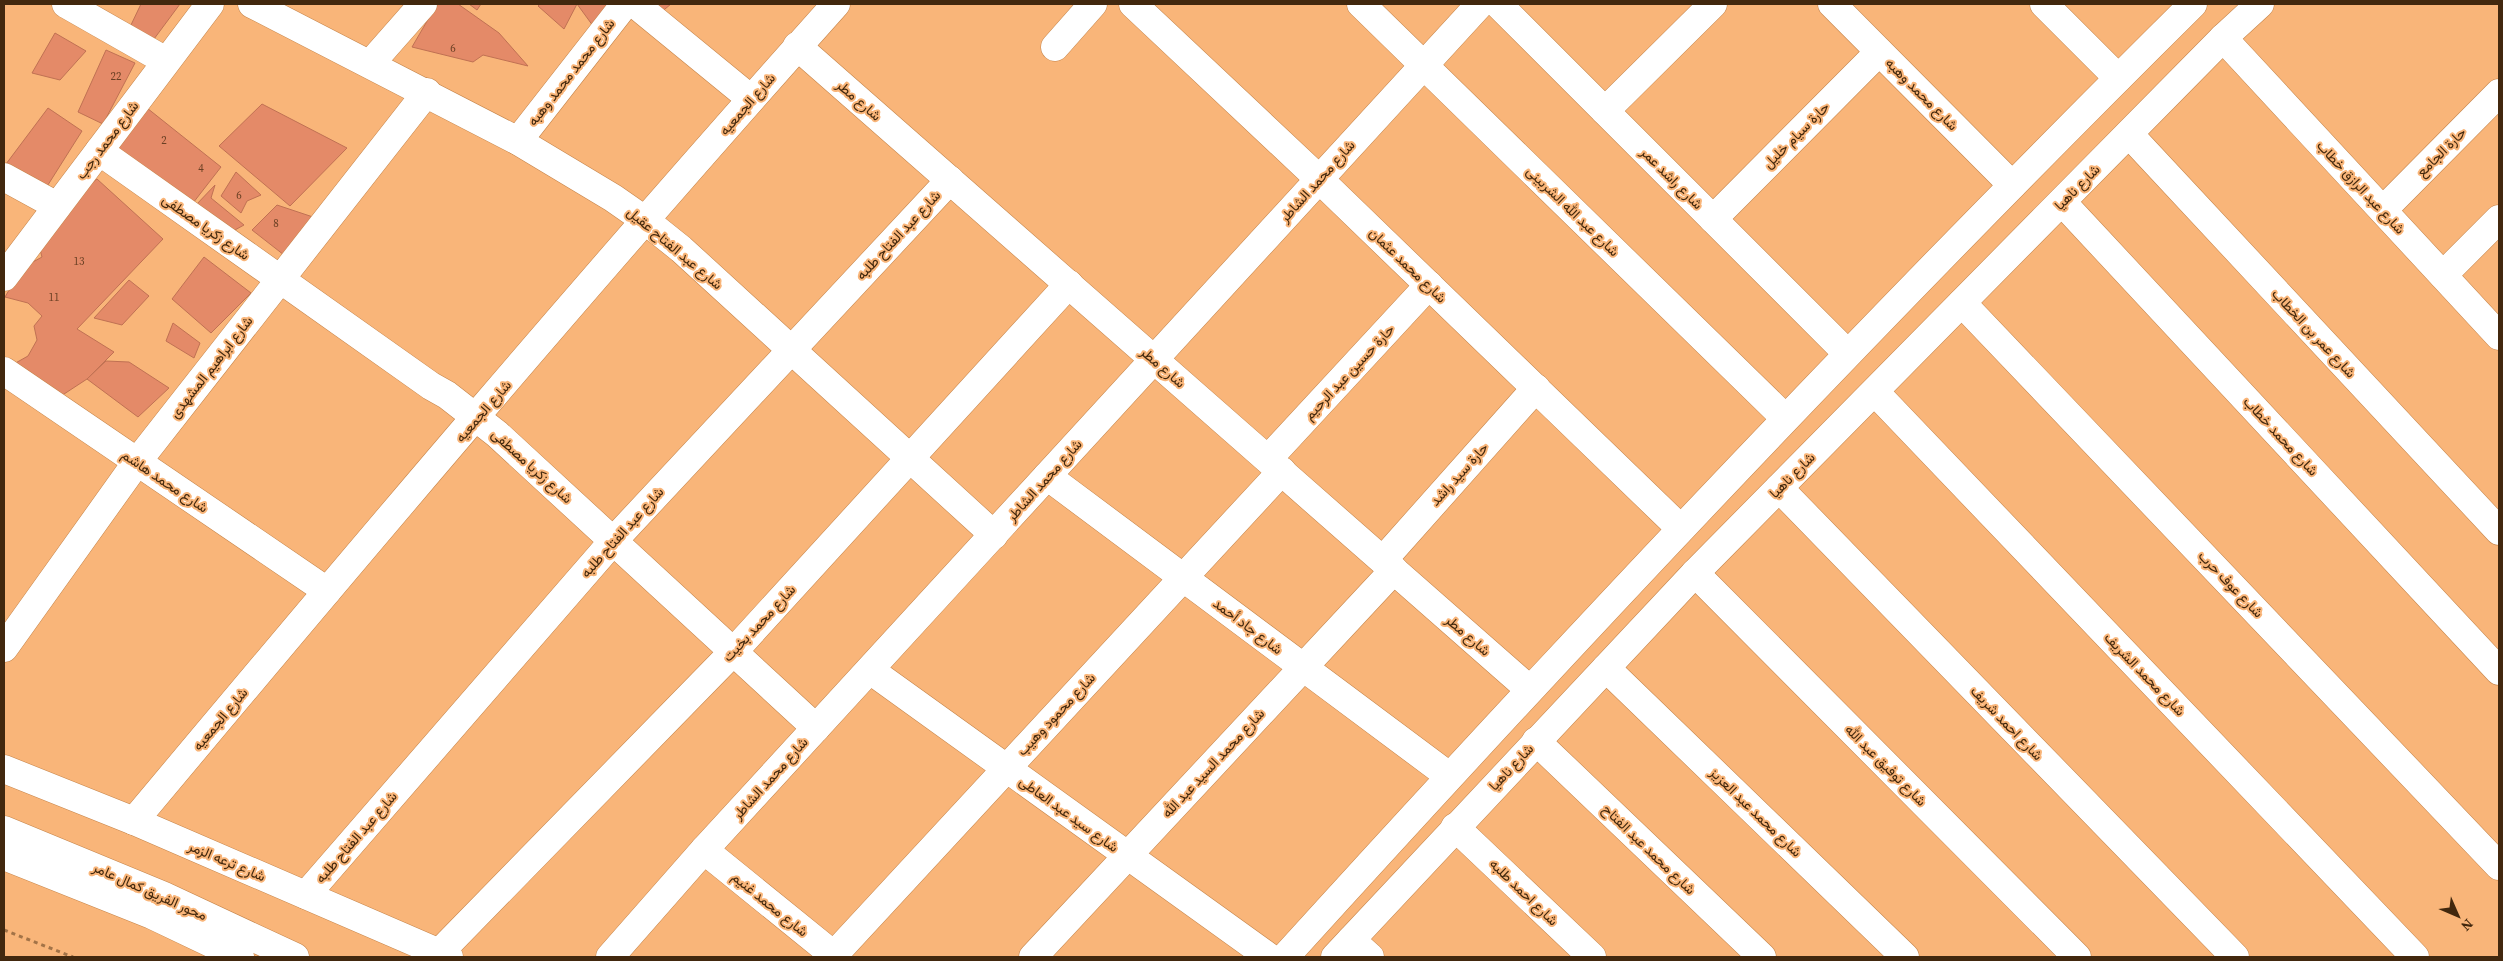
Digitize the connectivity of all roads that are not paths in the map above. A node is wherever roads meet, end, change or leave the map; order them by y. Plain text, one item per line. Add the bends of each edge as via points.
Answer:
1 (66, 4) edge
2 (210, 4) edge
3 (252, 4) edge
4 (423, 4) edge
5 (625, 4) edge
6 (635, 4) edge
7 (1093, 4) edge
8 (1133, 4) edge
9 (1361, 4) edge
10 (1480, 4) edge
11 (1498, 4) edge
12 (1713, 4) edge
13 (1832, 4) edge
14 (2044, 4) edge
15 (2193, 4) edge
16 (2260, 4) edge
17 (829, 6) edge
18 (2224, 38) junction
19 (797, 46) junction
20 (1055, 47) dead end
21 (1880, 52) junction
22 (166, 61) junction
23 (371, 63) junction
24 (1424, 65) junction
25 (2118, 78) junction
26 (427, 92) junction
27 (2499, 93) edge
28 (751, 99) junction
29 (1605, 111) junction
30 (2129, 134) junction
31 (518, 141) junction
32 (99, 151) junction
33 (4, 177) edge
34 (1320, 179) junction
35 (950, 180) junction
36 (2012, 185) junction
37 (2062, 202) junction
38 (57, 206) junction
39 (2383, 210) junction
40 (1713, 219) junction
41 (2499, 219) edge
42 (646, 221) junction
43 (2442, 275) junction
44 (4, 277) edge
45 (280, 280) junction
46 (1069, 284) junction
47 (1429, 285) junction
48 (1962, 303) junction
49 (2499, 336) edge
50 (791, 349) junction
51 (1847, 353) junction
52 (1154, 359) junction
53 (4, 371) edge
54 (1536, 388) junction
55 (1875, 392) junction
56 (476, 418) junction
57 (1785, 418) junction
58 (910, 458) junction
59 (137, 462) junction
60 (1275, 465) junction
61 (1048, 476) junction
62 (1779, 488) junction
63 (1680, 528) junction
64 (2499, 531) edge
65 (994, 534) junction
66 (614, 540) junction
67 (1388, 565) junction
68 (1695, 573) junction
69 (1182, 578) junction
70 (327, 591) junction
71 (4, 648) edge
72 (734, 652) junction
73 (1303, 667) junction
74 (1606, 668) junction
75 (870, 670) junction
76 (2499, 671) edge
77 (1529, 689) junction
78 (816, 728) junction
79 (1536, 741) junction
80 (4, 769) edge
81 (1006, 769) junction
82 (1449, 776) junction
83 (134, 821) junction
84 (1455, 827) junction
85 (4, 830) edge
86 (704, 850) junction
87 (4, 856) edge
88 (1128, 856) junction
89 (2499, 866) edge
90 (306, 895) junction
91 (1352, 951) edge
92 (444, 955) edge
93 (240, 957) edge
94 (295, 957) edge
95 (610, 957) edge
96 (834, 957) edge
97 (1033, 957) edge
98 (1269, 957) edge
99 (1285, 957) edge
100 (1592, 957) edge
101 (1762, 957) edge
102 (1906, 957) edge
103 (2077, 957) edge
104 (2235, 957) edge
105 (2415, 957) edge

1 - 22 main road
2 - 22 main road, شارع محمد رجب
3 - 23 main road, شارع عبد الفتاح عقيل
4 - 23 main road
5 - 31 main road, شارع محمد محمد وهبه
6 - 28 main road
7 - 20 main road
8 - 34 main road, شارع محمد عثمان
9 - 24 main road, شارع عبد الله الشربينى
10 - 24 main road, شارع محمد الشاطر
11 - 29 main road, شارع راشد عمر
12 - 29 main road
13 - 21 main road, شارع محمد وهبه
14 - 25 main road
15 - 25 main road
16 - 18 main road, شارع ناهيا
17 - 19 main road, شارع الجمعيه
18 - 30 main road, شارع ناهيا
18 - 39 main road, شارع عبد الرازق خطاب
19 - 28 main road, شارع الجمعيه
19 - 35 main road, شارع مطر
21 - 36 main road, شارع محمد وهبه
21 - 40 main road, حارة سيام خليل
22 - 32 main road, شارع محمد رجب
23 - 26 main road, شارع عبد الفتاح عقيل
24 - 34 main road, شارع محمد الشاطر
24 - 57 main road, شارع عبد الله الشربينى
25 - 36 main road
26 - 31 main road, شارع عبد الفتاح عقيل
26 - 45 main road, شارع ابراهيم المشهدى
27 - 39 main road, حارة الجامع
28 - 42 main road, شارع الجمعيه
29 - 40 main road, شارع راشد عمر
30 - 37 main road, شارع ناهيا
30 - 64 main road, شارع عمر بن الخطاب
31 - 42 main road, شارع عبد الفتاح عقيل
32 - 38 main road, شارع محمد رجب
32 - 45 main road, شارع زكريا مصطفى
33 - 38 main road
34 - 47 main road, شارع محمد عثمان
34 - 52 main road, شارع محمد الشاطر
35 - 46 main road, شارع مطر
35 - 50 main road, شارع عبد الفتاح طلبه
36 - 51 main road
37 - 48 main road, شارع ناهيا
37 - 76 main road, شارع محمد خطاب
38 - 44 main road, شارع محمد رجب
39 - 43 main road, شارع عبد الرازق خطاب
40 - 51 main road, شارع راشد عمر
41 - 43 main road
42 - 50 main road, شارع عبد الفتاح عقيل
42 - 56 main road, شارع الجمعيه
43 - 49 main road, شارع عبد الرازق خطاب
45 - 56 main road, شارع زكريا مصطفى
45 - 59 main road, شارع ابراهيم المشهدى
46 - 52 main road, شارع مطر
46 - 58 main road, شارع محمد بخيت
47 - 54 main road, شارع محمد عثمان
47 - 60 main road, حارة حسين عبد الرحيم
48 - 55 main road, شارع ناهيا
48 - 89 main road, شارع عوف حرب
50 - 58 main road, شارع عبد الفتاح عقيل
50 - 66 main road, شارع عبد الفتاح طلبه
51 - 57 main road
52 - 60 main road, شارع مطر
52 - 61 main road, شارع محمد الشاطر
53 - 59 main road, شارع محمد هاشم
54 - 63 main road, شارع محمد عثمان
54 - 67 main road, حارة سيد راشد
55 - 62 main road, شارع ناهيا
55 - 105 main road, شارع محمد الشريف
56 - 66 main road, شارع زكريا مصطفى via 516,450
56 - 70 main road, شارع الجمعيه
57 - 63 main road
58 - 65 main road, شارع عبد الفتاح عقيل
58 - 72 main road, شارع محمد بخيت
59 - 70 main road, شارع محمد هاشم
59 - 71 main road, شارع ابراهيم المشهدى
60 - 67 main road, شارع مطر
60 - 69 main road, شارع محمود وهيب
61 - 65 main road, شارع محمد الشاطر
61 - 69 main road, شارع جاد أحمد
62 - 68 main road, شارع ناهيا
62 - 104 main road, شارع احمد شريف
63 - 77 main road
65 - 75 main road, شارع محمد الشاطر
66 - 72 main road, شارع زكريا مصطفى
66 - 90 main road, شارع عبد الفتاح طلبه
67 - 73 main road, شارع محمد السيد عبد الله
67 - 77 main road, شارع مطر
68 - 74 main road, شارع ناهيا
68 - 103 main road, شارع توفيق عبد الله
69 - 73 main road, شارع جاد أحمد
69 - 81 main road, شارع محمود وهيب
70 - 83 main road, شارع الجمعيه
72 - 78 main road, شارع زكريا مصطفى
72 - 92 main road, شارع محمد بخيت
73 - 82 main road, شارع جاد أحمد
73 - 88 main road, شارع محمد السيد عبد الله
74 - 79 main road, شارع ناهيا
74 - 102 main road, شارع محمد عبد العزيز
75 - 78 main road, شارع محمد الشاطر
75 - 81 main road, شارع سيد عبد العاطى
77 - 82 main road
78 - 86 main road, شارع محمد الشاطر
79 - 84 main road, شارع ناهيا
79 - 101 main road, شارع محمد عبد الفتاح
80 - 83 main road, شارع ترعه الزمر
81 - 88 main road, شارع سيد عبد العاطى
81 - 96 main road, شارع محمود وهيب
82 - 99 main road
83 - 90 main road, شارع ترعه الزمر
84 - 91 main road, شارع ناهيا
84 - 100 main road, شارع احمد طلبه
85 - 94 main road, محور الفريق كمال عامر via 164,896
86 - 95 main road, شارع محمد الشاطر
86 - 96 main road, شارع محمد غنيم
87 - 93 main road, محور الفريق كمال عامر via 152,915
88 - 97 main road, شارع محمد السيد عبد الله
88 - 98 main road, شارع سيد عبد العاطى
90 - 92 main road, شارع ترعه الزمر

